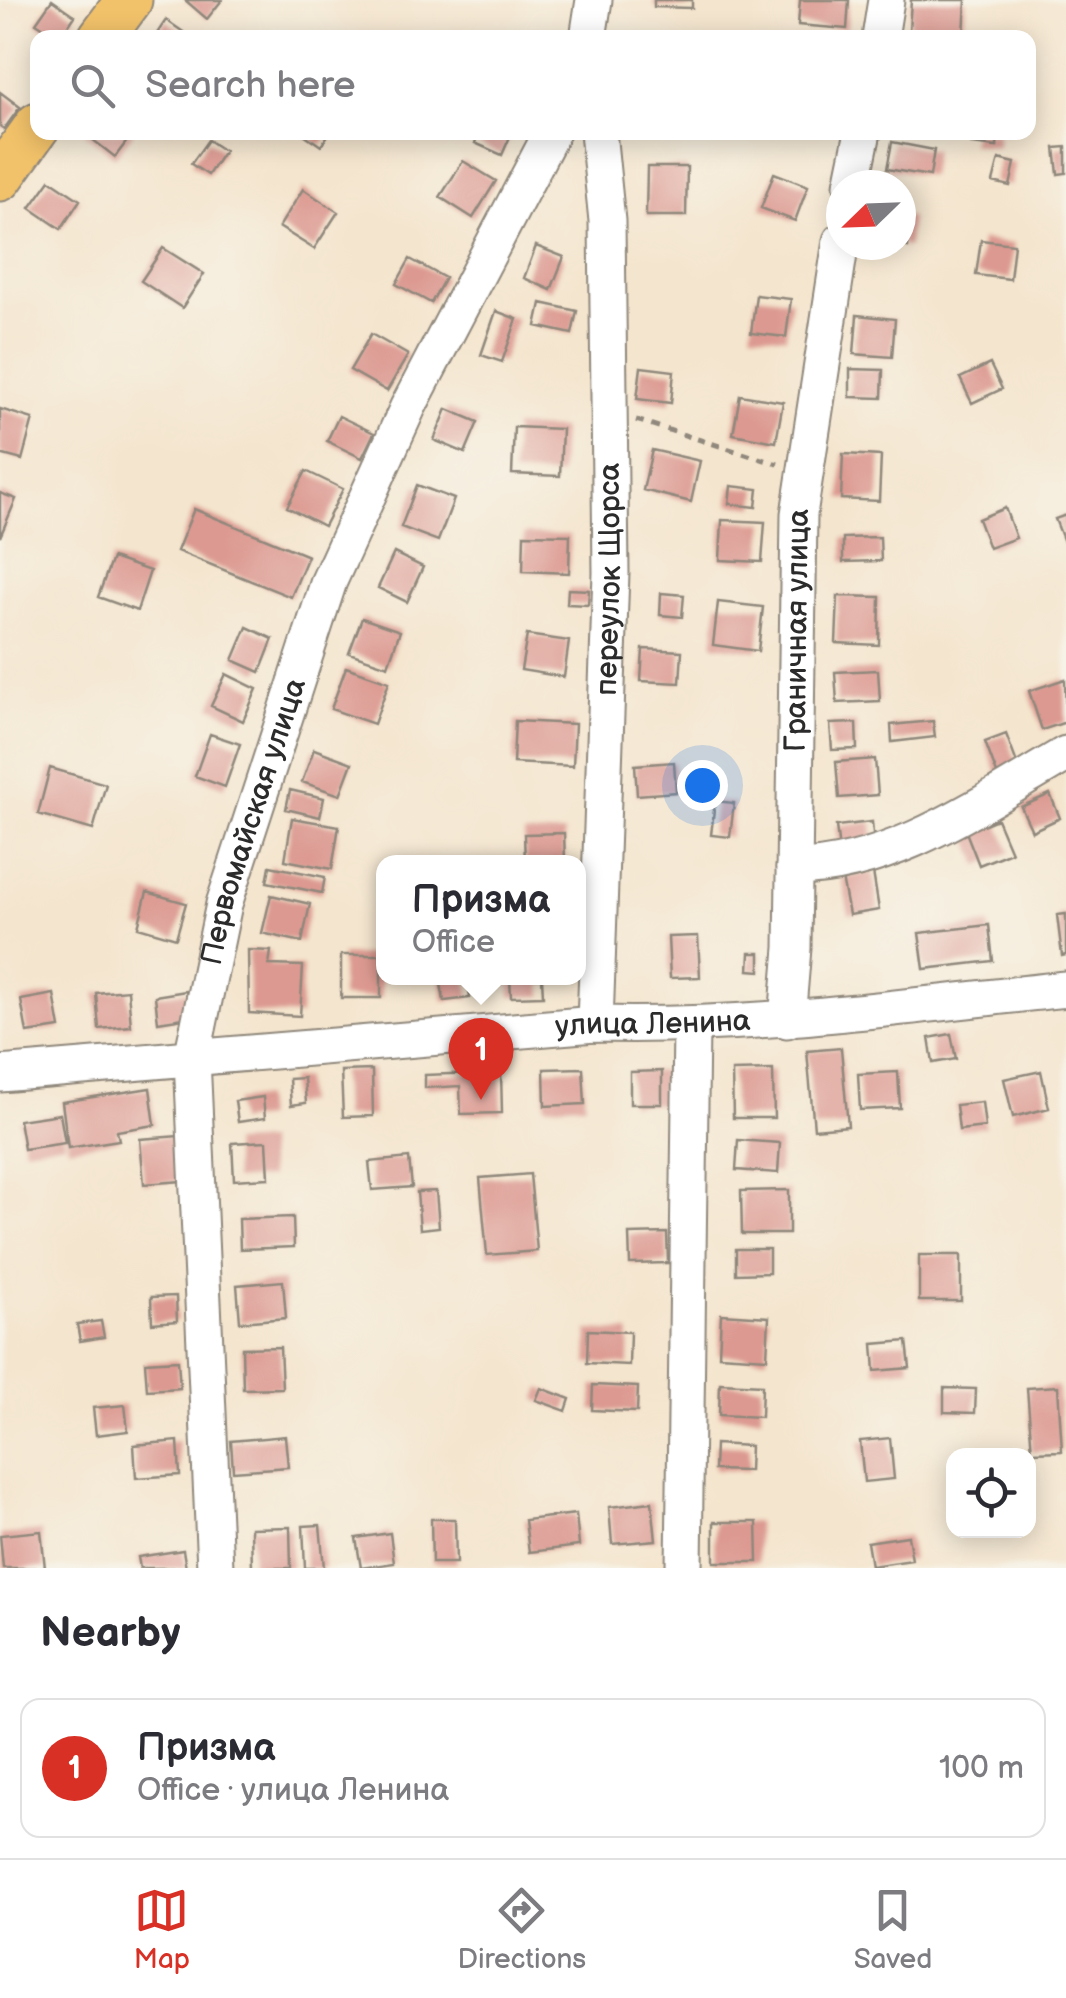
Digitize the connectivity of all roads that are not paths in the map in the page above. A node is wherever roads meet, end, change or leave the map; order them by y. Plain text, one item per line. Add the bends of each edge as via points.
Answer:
1 (129, 0) edge
2 (594, 0) edge
3 (886, 0) edge
4 (107, 30) edge
5 (589, 30) edge
6 (881, 30) edge
7 (30, 136) edge
8 (548, 140) edge
9 (599, 140) edge
10 (861, 140) edge
11 (855, 170) edge
12 (0, 178) edge
13 (838, 260) edge
14 (1066, 754) edge
15 (794, 868) junction
16 (1066, 989) edge
17 (787, 1020) junction
18 (595, 1024) junction
19 (692, 1026) junction
20 (192, 1058) junction
21 (0, 1074) edge
22 (214, 1568) edge
23 (684, 1568) edge

1 - 4 main road
2 - 5 street
3 - 6 street
7 - 12 main road
8 - 20 street, Первомайская улица via 408,406 328,581 224,904
9 - 18 street, переулок Щорса via 611,412
10 - 11 street
13 - 15 street, Граничная улица via 799,514
14 - 15 street via 878,856
15 - 17 street, Граничная улица
16 - 17 street, улица Ленина
17 - 19 street, улица Ленина
18 - 19 street, улица Ленина
18 - 20 street, улица Ленина
19 - 23 street
20 - 21 street, улица Ленина
20 - 22 street, Первомайская улица

